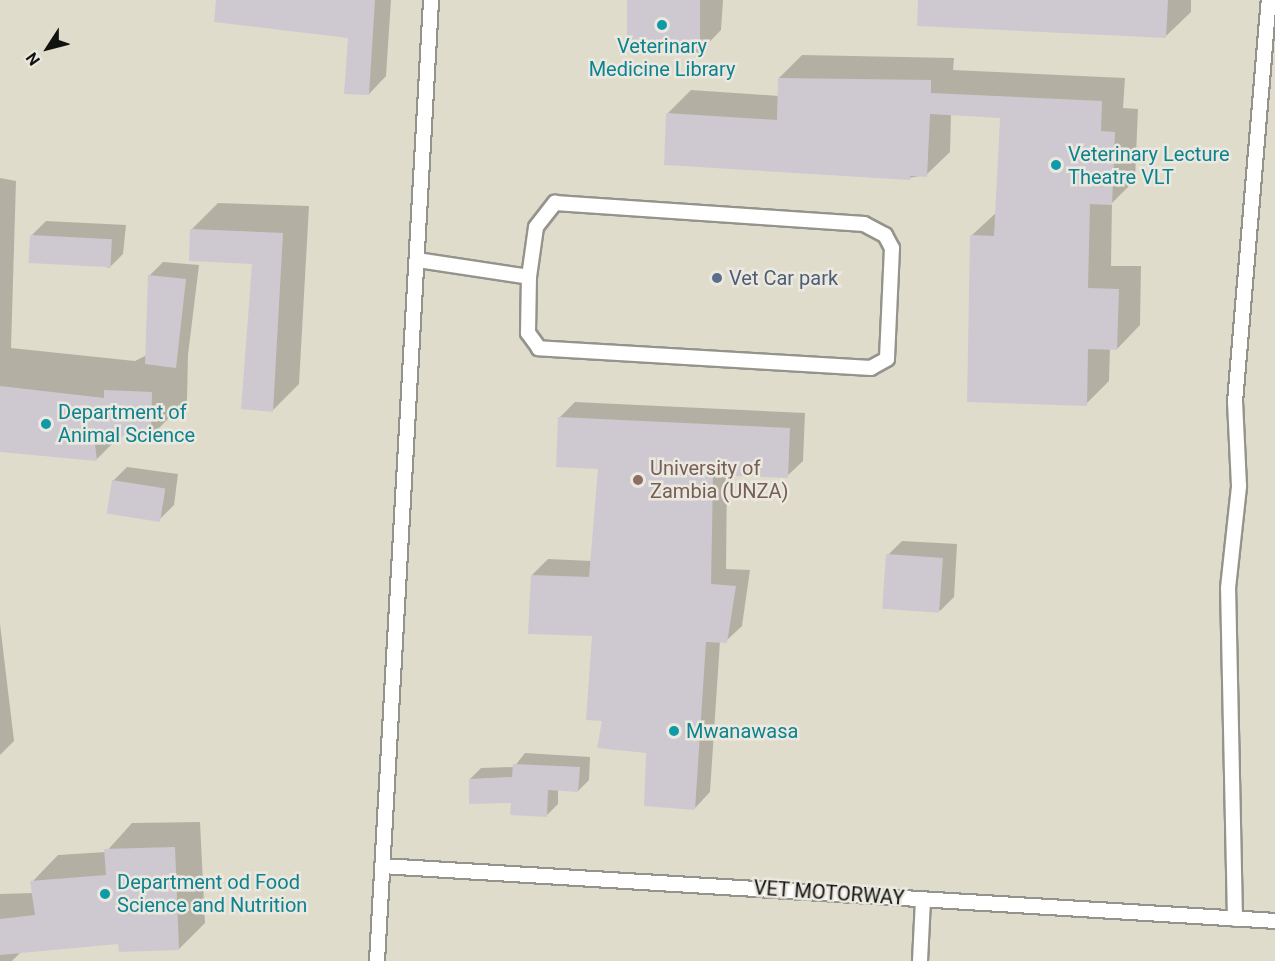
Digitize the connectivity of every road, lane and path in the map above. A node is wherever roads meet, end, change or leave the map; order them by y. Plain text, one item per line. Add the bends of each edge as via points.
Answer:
1 (431, 0) edge
2 (1269, 0) edge
3 (417, 261) junction
4 (529, 277) junction
5 (382, 866) junction
6 (922, 899) junction
7 (1235, 919) junction
8 (1275, 921) edge
9 (377, 961) edge
10 (920, 961) edge

1 - 3 lane
2 - 7 lane via 1235,402 1239,486 1228,588
3 - 4 lane
3 - 5 lane
4 - 4 lane via 528,333 540,348 871,368 889,354 892,248 885,236 864,224 555,203 536,227
5 - 6 lane, VET MOTORWAY
5 - 9 lane
6 - 7 lane, VET MOTORWAY
6 - 10 lane
7 - 8 lane, VET MOTORWAY

